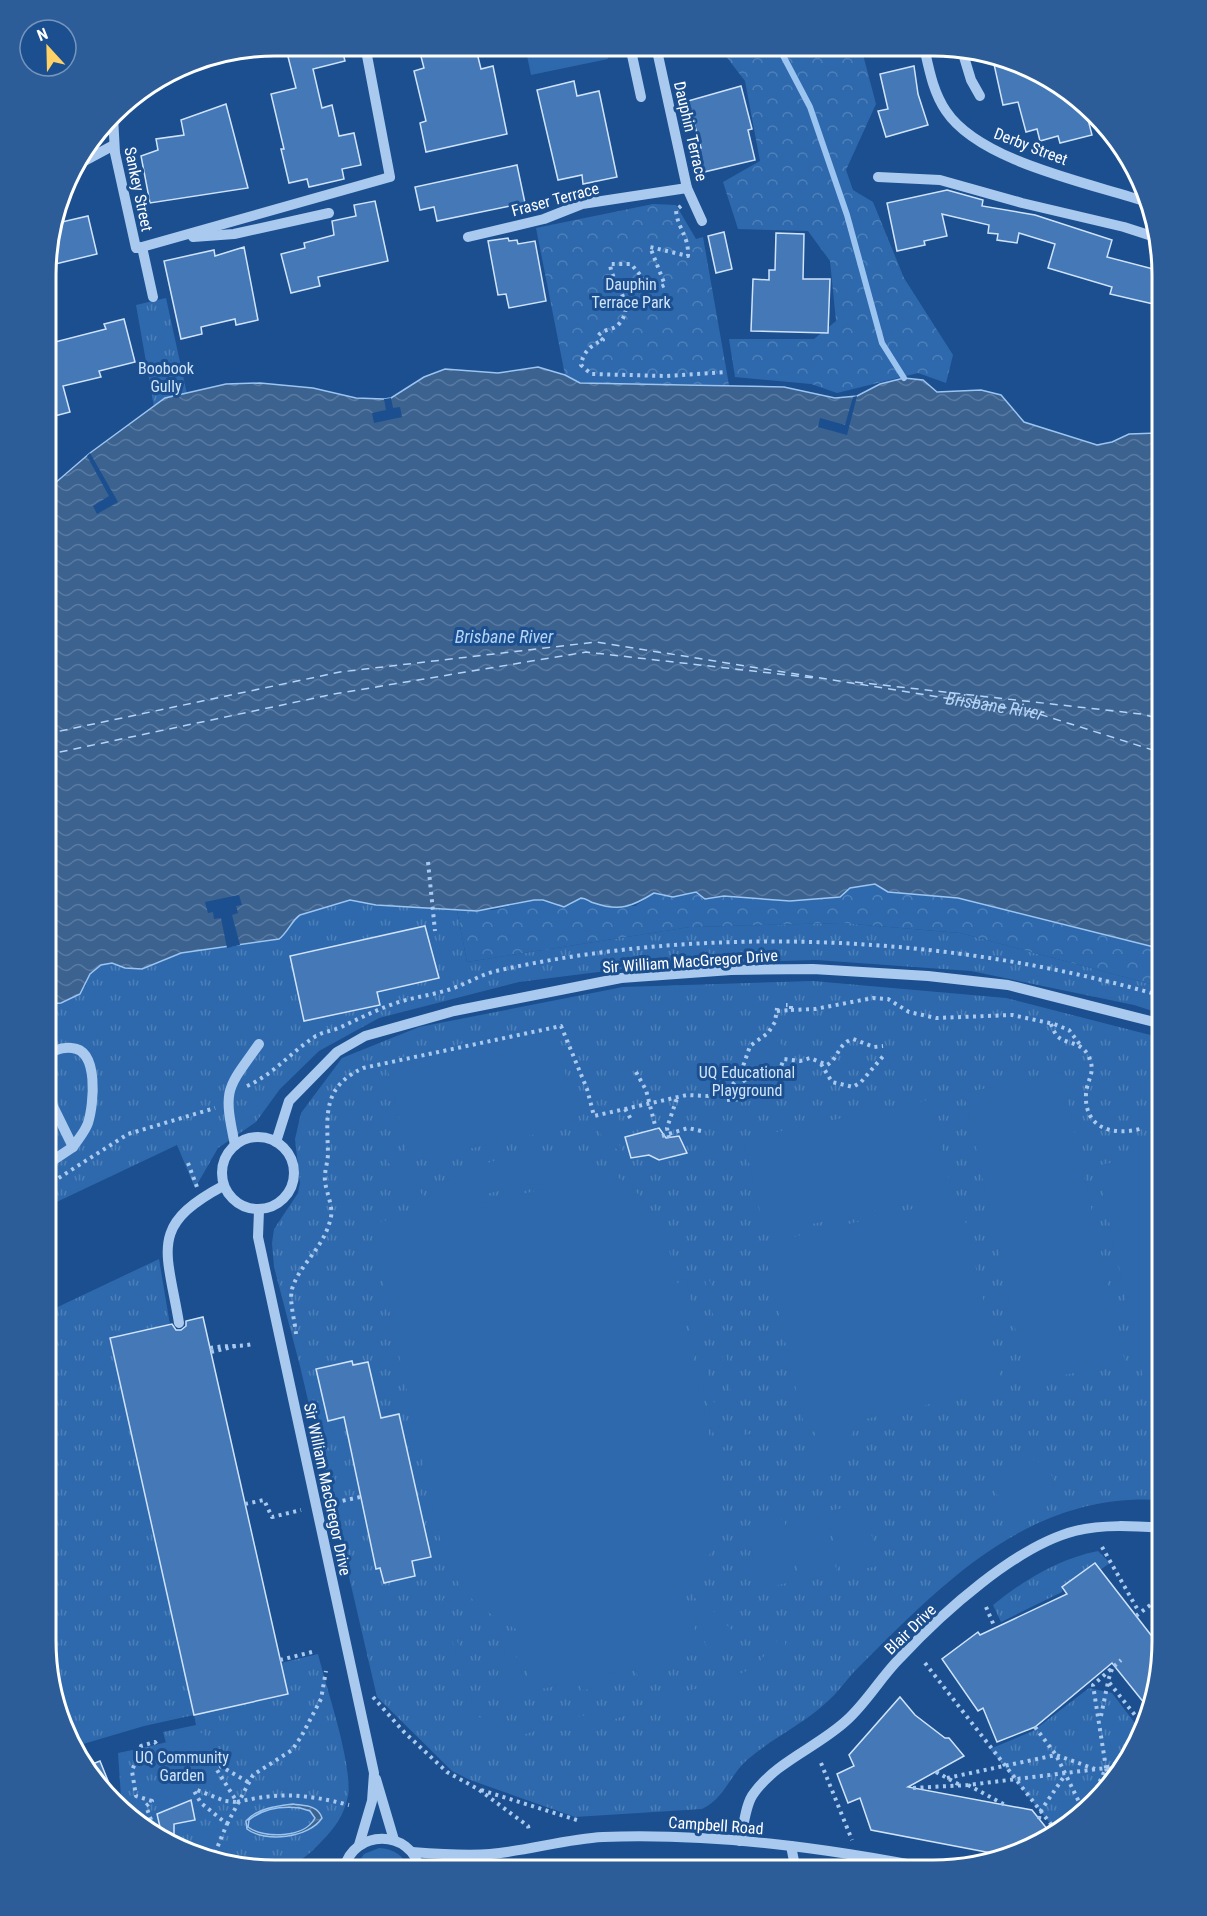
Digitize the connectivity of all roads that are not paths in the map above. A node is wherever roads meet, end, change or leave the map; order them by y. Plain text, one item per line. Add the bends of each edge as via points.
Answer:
1 (367, 56) edge
2 (632, 56) edge
3 (658, 56) edge
4 (926, 56) edge
5 (964, 58) edge
6 (980, 96) dead end
7 (640, 98) dead end
8 (113, 127) edge
9 (114, 145) junction
10 (89, 159) edge
11 (878, 177) dead end
12 (687, 188) junction
13 (1138, 198) edge
14 (329, 213) dead end
15 (702, 221) dead end
16 (1147, 232) edge
17 (181, 237) junction
18 (468, 237) dead end
19 (142, 247) junction
20 (153, 297) dead end
21 (1152, 1021) edge
22 (259, 1044) dead end
23 (56, 1050) edge
24 (56, 1112) edge
25 (276, 1142) junction
26 (235, 1144) junction
27 (73, 1147) junction
28 (56, 1158) edge
29 (223, 1186) junction
30 (259, 1210) junction
31 (179, 1323) dead end
32 (1152, 1527) edge
33 (374, 1773) junction
34 (394, 1840) junction
35 (740, 1841) junction
36 (359, 1845) junction
37 (791, 1846) junction
38 (412, 1852) junction
39 (490, 1854) junction
40 (347, 1860) edge
41 (416, 1860) edge
42 (478, 1860) edge
43 (794, 1860) edge
44 (887, 1860) edge

1 - 17 street via 390,177
2 - 7 street
3 - 12 street, Dauphin Terrace
4 - 13 street, Derby Street via 941,104 972,138 1004,155
5 - 6 street
8 - 9 street, Sankey Street
9 - 10 street
9 - 19 street, Sankey Street via 136,248
11 - 16 street via 940,180
12 - 15 street, Dauphin Terrace
12 - 18 street, Fraser Terrace via 582,204 544,219
14 - 17 street via 234,234
17 - 19 street
19 - 20 street, Sankey Street
21 - 25 street, Sir William MacGregor Drive via 1008,985 928,976 813,969 621,978 445,1013 365,1036 337,1052 289,1101
22 - 26 street via 230,1086 227,1106
23 - 27 street via 75,1048 84,1053 92,1071 88,1123
24 - 27 street
25 - 26 street via 257,1137
25 - 30 street via 292,1159 294,1179 284,1200
26 - 29 street via 222,1165
27 - 28 street
29 - 30 street via 235,1203
29 - 31 street via 182,1212 170,1230 169,1259
30 - 33 street, Sir William MacGregor Drive via 258,1238
32 - 35 street, Blair Drive via 1116,1525 1076,1531 1046,1540 1000,1569 900,1657 847,1720 772,1774 752,1794
33 - 34 street, Sir William MacGregor Drive
33 - 36 street, Sir William MacGregor Drive via 372,1801
34 - 36 street via 376,1839
34 - 38 street
35 - 37 street, Campbell Road
35 - 39 street, Campbell Road via 600,1837
36 - 40 street, Sir William MacGregor Drive
37 - 43 street
37 - 44 street, Campbell Road
38 - 39 street, Campbell Road
38 - 41 street
39 - 42 street, Campbell Road

